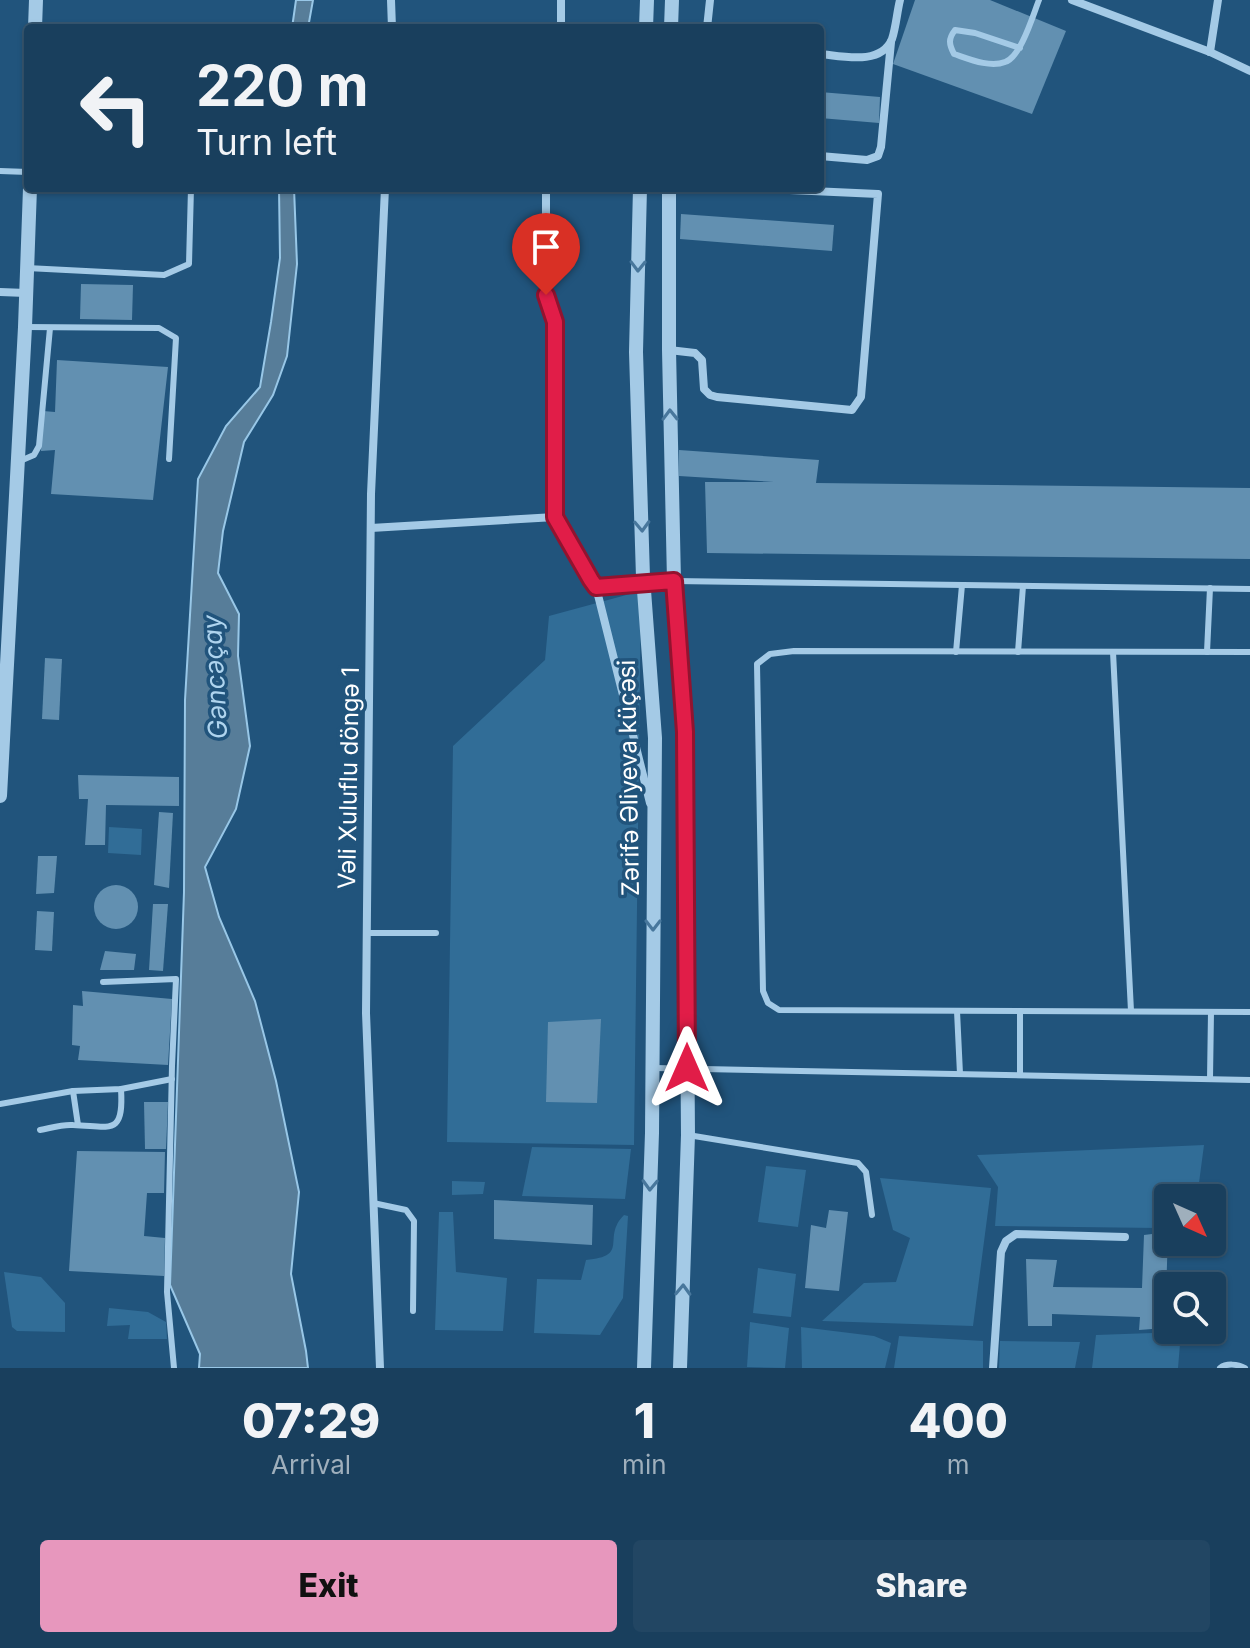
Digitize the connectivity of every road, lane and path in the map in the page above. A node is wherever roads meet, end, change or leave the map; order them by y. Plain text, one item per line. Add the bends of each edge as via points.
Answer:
1 (36, 0) edge
2 (391, 0) edge
3 (561, 0) edge
4 (647, 0) edge
5 (672, 0) edge
6 (710, 0) edge
7 (900, 0) edge
8 (1039, 0) edge
9 (1072, 0) edge
10 (1218, 0) edge
11 (1093, 4) edge
12 (35, 24) edge
13 (392, 24) edge
14 (561, 24) edge
15 (646, 24) edge
16 (671, 24) edge
17 (707, 24) edge
18 (891, 42) junction
19 (1020, 48) junction
20 (1210, 52) junction
21 (824, 54) edge
22 (1250, 71) edge
23 (824, 156) edge
24 (0, 171) edge
25 (24, 172) edge
26 (30, 192) edge
27 (191, 192) edge
28 (385, 192) edge
29 (546, 192) edge
30 (640, 192) edge
31 (669, 192) edge
32 (824, 192) edge
33 (27, 268) junction
34 (0, 292) edge
35 (26, 293) junction
36 (25, 327) junction
37 (50, 328) junction
38 (669, 350) junction
39 (169, 459) dead end
40 (18, 461) junction
41 (555, 517) junction
42 (371, 528) junction
43 (674, 581) junction
44 (644, 584) junction
45 (962, 585) junction
46 (1023, 586) junction
47 (596, 587) junction
48 (1210, 588) junction
49 (1250, 589) edge
50 (956, 652) junction
51 (1018, 652) junction
52 (1113, 652) junction
53 (1207, 652) junction
54 (1250, 652) edge
55 (3, 670) edge
56 (0, 796) edge
57 (654, 819) junction
58 (367, 933) junction
59 (436, 933) dead end
60 (103, 982) dead end
61 (957, 1011) junction
62 (1020, 1011) junction
63 (1131, 1011) junction
64 (1211, 1012) junction
65 (1250, 1012) edge
66 (652, 1068) junction
67 (687, 1068) junction
68 (960, 1074) junction
69 (1020, 1075) junction
70 (172, 1079) junction
71 (1210, 1079) junction
72 (1250, 1080) edge
73 (121, 1089) junction
74 (73, 1091) junction
75 (0, 1104) edge
76 (78, 1125) junction
77 (40, 1130) dead end
78 (688, 1135) junction
79 (373, 1203) junction
80 (872, 1215) dead end
81 (1125, 1237) dead end
82 (413, 1311) dead end
83 (174, 1368) edge
84 (380, 1368) edge
85 (644, 1368) edge
86 (680, 1368) edge
87 (993, 1368) edge
88 (1220, 1368) edge
89 (1245, 1368) edge

1 - 12 street
2 - 13 street
3 - 14 street
4 - 15 street
5 - 16 street
6 - 17 street
7 - 18 street
8 - 19 lane
9 - 11 street
10 - 20 street
11 - 20 street
18 - 21 street via 880,53 861,58
18 - 23 street via 878,156
19 - 19 lane via 1004,63 982,63 954,54 949,44 955,30
20 - 22 street
24 - 25 lane
26 - 33 street
27 - 33 lane via 189,264 164,275
28 - 42 street, Vəli Xuluflu döngə 1
29 - 41 street via 546,295 555,322
30 -> 44 street, Zərifə Əliyeva küçəsi via 636,352
31 - 38 street
32 - 38 street via 878,194 861,397 852,410 710,395 704,389 702,360 695,353
33 - 35 street
34 - 35 street
35 - 36 street
36 - 37 lane
36 - 40 street
37 - 39 lane via 159,328 176,338
37 - 40 lane via 39,446 34,455
43 -> 38 street
40 - 55 street
41 - 42 street
41 - 47 street
42 - 58 street, Vəli Xuluflu döngə 1
43 - 44 street
43 - 45 lane
43 - 67 street via 685,732
44 - 47 street
44 - 57 street, Zərifə Əliyeva küçəsi via 655,738
45 - 46 lane
45 - 50 lane
46 - 48 lane
46 - 51 lane
47 - 57 street
48 - 49 lane
48 - 53 lane
50 - 51 lane
50 - 61 lane via 794,651 770,654 757,664 763,991 768,1003 779,1010
51 - 52 lane
52 - 53 lane
52 - 63 lane
53 - 54 lane
55 - 56 street
57 -> 66 street, Zərifə Əliyeva küçəsi
58 - 59 lane
58 - 79 street, Vəli Xuluflu döngə 1
60 - 70 lane via 176,979
61 - 62 lane
61 - 68 lane
62 - 63 lane
62 - 69 lane
63 - 64 lane
64 - 65 lane
64 - 71 lane
66 - 67 lane
66 -> 85 street, Zərifə Əliyeva küçəsi
67 - 68 lane
67 - 78 street
68 - 69 lane
69 - 71 lane
70 - 73 lane
70 - 83 lane via 167,1292
71 - 72 lane
73 - 74 lane
73 - 76 lane via 122,1109 115,1125
74 - 75 lane
74 - 76 lane
76 - 77 lane
78 - 80 lane via 858,1163 866,1172
86 -> 78 street
79 - 82 lane via 406,1210 414,1221
79 - 84 street, Vəli Xuluflu döngə 1
81 - 87 street via 1016,1234 1006,1241
88 - 89 lane

